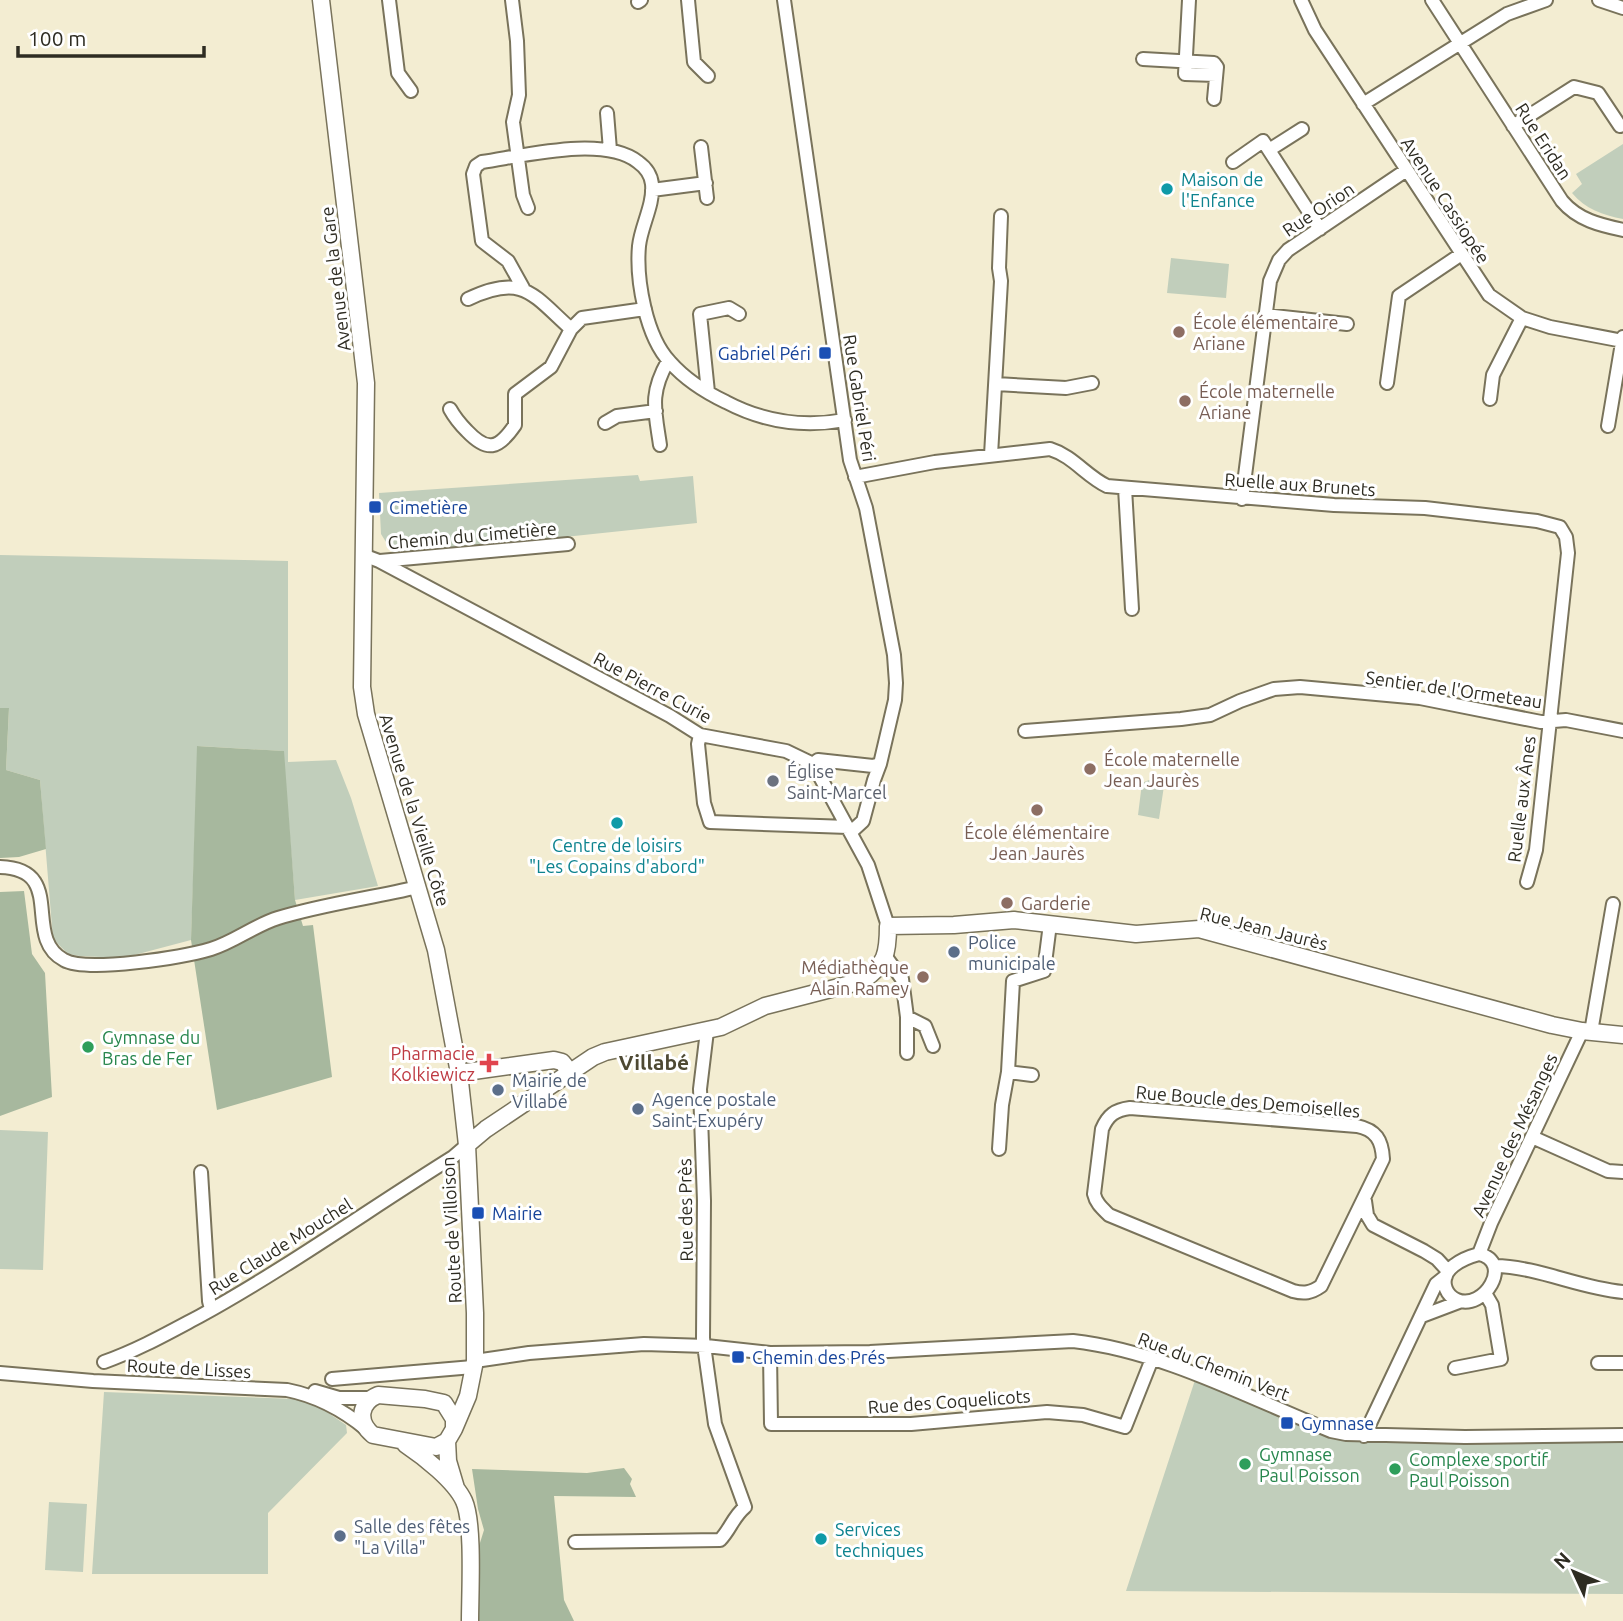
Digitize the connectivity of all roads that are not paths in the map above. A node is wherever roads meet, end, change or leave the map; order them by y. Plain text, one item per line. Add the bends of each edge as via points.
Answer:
1 (321, 0) edge
2 (389, 0) edge
3 (512, 0) edge
4 (688, 0) edge
5 (785, 0) edge
6 (1189, 0) edge
7 (1301, 0) edge
8 (1432, 0) edge
9 (1546, 0) edge
10 (1600, 0) edge
11 (1623, 8) edge
12 (1460, 42) junction
13 (1143, 59) dead end
14 (1186, 61) junction
15 (708, 76) dead end
16 (411, 91) dead end
17 (1214, 99) dead end
18 (1363, 104) junction
19 (607, 113) dead end
20 (1513, 126) junction
21 (1620, 126) dead end
22 (1302, 129) dead end
23 (701, 147) dead end
24 (610, 150) junction
25 (1269, 150) junction
26 (517, 156) junction
27 (1233, 162) dead end
28 (1405, 172) junction
29 (706, 183) junction
30 (652, 190) junction
31 (707, 198) dead end
32 (528, 208) dead end
33 (1001, 216) dead end
34 (1320, 229) junction
35 (1623, 230) edge
36 (1460, 255) junction
37 (523, 288) junction
38 (468, 299) dead end
39 (645, 309) junction
40 (739, 314) dead end
41 (1265, 315) junction
42 (1522, 318) junction
43 (1347, 324) dead end
44 (571, 329) junction
45 (1623, 340) edge
46 (668, 361) junction
47 (1092, 383) dead end
48 (1387, 383) dead end
49 (996, 384) junction
50 (708, 392) junction
51 (1490, 400) dead end
52 (450, 409) dead end
53 (656, 411) junction
54 (845, 421) junction
55 (605, 423) dead end
56 (1608, 426) dead end
57 (660, 445) dead end
58 (990, 455) junction
59 (855, 477) junction
60 (1125, 488) junction
61 (1242, 499) junction
62 (568, 544) dead end
63 (363, 555) junction
64 (379, 561) junction
65 (1132, 609) dead end
66 (1549, 720) junction
67 (1025, 731) dead end
68 (1623, 731) edge
69 (700, 735) junction
70 (813, 764) junction
71 (880, 764) junction
72 (849, 829) junction
73 (0, 867) edge
74 (1527, 883) dead end
75 (418, 887) junction
76 (1613, 904) dead end
77 (1050, 924) junction
78 (888, 926) junction
79 (886, 957) junction
80 (907, 1017) junction
81 (706, 1031) junction
82 (1587, 1032) junction
83 (1623, 1035) edge
84 (933, 1046) dead end
85 (907, 1053) dead end
86 (1008, 1072) junction
87 (459, 1073) junction
88 (571, 1073) junction
89 (1032, 1075) dead end
90 (1532, 1138) junction
91 (467, 1145) junction
92 (999, 1149) dead end
93 (201, 1172) dead end
94 (1622, 1173) edge
95 (1365, 1200) junction
96 (1373, 1225) junction
97 (1348, 1235) junction
98 (1479, 1254) junction
99 (1495, 1266) junction
100 (1447, 1274) junction
101 (1623, 1292) edge
102 (1485, 1293) junction
103 (1459, 1301) junction
104 (211, 1309) junction
105 (1422, 1316) junction
106 (706, 1346) junction
107 (771, 1353) junction
108 (1152, 1359) junction
109 (104, 1362) dead end
110 (1598, 1363) dead end
111 (1623, 1363) edge
112 (0, 1364) edge
113 (474, 1364) junction
114 (1455, 1368) dead end
115 (0, 1373) edge
116 (332, 1379) dead end
117 (470, 1384) junction
118 (370, 1398) junction
119 (444, 1403) junction
120 (366, 1429) junction
121 (450, 1435) junction
122 (1623, 1435) edge
123 (1364, 1436) junction
124 (400, 1441) junction
125 (457, 1491) junction
126 (575, 1542) dead end
127 (470, 1614) edge

1 - 63 street, Avenue de la Gare via 366,383
2 - 16 street via 398,73
3 - 26 street via 519,95 513,122
4 - 15 street via 694,62
5 - 54 street, Rue Gabriel Péri
6 - 14 street
7 - 18 street, Avenue Cassiopée
8 - 12 street, Rue Eridan
9 - 12 street via 1517,9
10 - 11 street
12 - 18 street
12 - 20 street, Rue Eridan
13 - 14 street
14 - 17 street via 1185,74 1216,75
18 - 28 street, Avenue Cassiopée
19 - 24 street
20 - 21 street via 1574,87 1598,93
20 - 35 street, Rue Eridan via 1557,195 1574,213
22 - 25 street
23 - 29 street
24 - 26 street via 592,147
24 - 30 street via 638,162 647,171
25 - 27 street via 1264,141
25 - 34 street
26 - 32 street
26 - 37 street via 482,162 473,174 482,241 508,261
28 - 34 street, Rue Orion
28 - 36 street, Avenue Cassiopée
29 - 30 street
29 - 31 street
30 - 39 street via 639,244 638,273
33 - 49 street
34 - 41 street, Rue Orion via 1279,260 1270,281
36 - 42 street, Avenue Cassiopée via 1489,295
36 - 48 street via 1399,296
37 - 38 street via 490,290
37 - 44 street
39 - 44 street via 582,318
39 - 46 street
40 - 50 street via 729,308 700,314
41 - 43 street
41 - 61 street, Rue Orion
42 - 45 street, Avenue Cassiopée
42 - 51 street via 1493,375
44 - 52 street via 546,372 517,391 515,425 495,444 477,442
45 - 56 street
46 - 50 street
46 - 53 street via 653,398
47 - 49 street via 1066,388
49 - 58 street
50 - 54 street via 775,422
53 - 55 street via 617,416
53 - 57 street
54 - 59 street, Rue Gabriel Péri
58 - 59 street, Ruelle aux Brunets
58 - 60 street, Ruelle aux Brunets via 1050,449 1064,453 1095,480
59 - 71 street, Rue Gabriel Péri via 864,501 897,683
60 - 61 street, Ruelle aux Brunets
60 - 65 street
61 - 66 street, Ruelle aux Brunets via 1425,508 1560,527 1568,553
62 - 64 street, Chemin du Cimetière
63 - 64 street, Rue Pierre Curie
63 - 75 street, Avenue de la Vieille Côte via 366,714
64 - 69 street, Rue Pierre Curie
66 - 67 street, Sentier de l'Ormeteau via 1420,698 1300,687 1274,689 1210,715
66 - 68 street, Sentier de l'Ormeteau
66 - 74 street, Ruelle aux Ânes via 1536,850
69 - 70 street, Rue Pierre Curie via 786,751
69 - 72 street via 704,803 710,822
70 - 71 street via 818,760
70 - 72 street
71 - 72 street, Rue Gabriel Péri via 863,821
72 - 78 street via 868,865
73 - 75 street via 23,871 34,880 41,895 48,944 55,954 76,964 126,963 209,949 275,919
75 - 87 street, Avenue de la Vieille Côte via 436,950
76 - 82 street, Avenue des Mésanges
77 - 78 street, Rue Jean Jaurès via 1014,920
77 - 82 street, Rue Jean Jaurès via 1136,934 1190,928 1210,931
77 - 86 street via 1044,971 1013,981
78 - 79 street
79 - 80 street via 901,979
79 - 81 street via 862,981 765,1006
80 - 84 street via 925,1026
80 - 85 street
81 - 88 street via 604,1052
81 - 106 street, Rue des Près via 699,1089
82 - 83 street, Rue Jean Jaurès
82 - 90 street, Avenue des Mésanges
86 - 89 street
86 - 92 street
87 - 88 street via 554,1060
87 - 91 street, Route de Villoison
88 - 91 street
90 - 94 street
90 - 98 street, Avenue des Mésanges
91 - 104 street, Rue Claude Mouchel
91 - 113 street, Route de Villoison
93 - 104 street
95 - 96 street
95 - 97 street, Rue Boucle des Demoiselles
95 - 97 street, Rue Boucle des Demoiselles via 1383,1159 1380,1139 1366,1128 1130,1108 1112,1113 1106,1120 1094,1194 1109,1215 1304,1294 1314,1292 1326,1279
96 - 97 street
96 - 100 street via 1437,1259
98 - 99 street
98 - 100 street
99 - 101 street via 1518,1267
99 - 102 street via 1493,1283
100 - 103 street via 1446,1289
100 - 105 street via 1436,1284
102 - 103 street
102 - 114 street via 1492,1305 1501,1359
103 - 105 street
104 - 109 street, Rue Claude Mouchel
105 - 123 street
106 - 107 street, Rue du Chemin Vert
106 - 113 street, Rue du Chemin Vert via 592,1347
106 - 126 street via 715,1424 745,1507 720,1540
107 - 108 street, Rue du Chemin Vert via 1073,1341
107 - 108 street, Rue des Coquelicots via 771,1424 911,1424 1047,1412 1083,1415 1125,1427
108 - 123 street, Rue du Chemin Vert via 1331,1431
110 - 111 street
112 - 118 street, Route de Lisses via 296,1385 339,1398
113 - 116 street, Rue du Chemin Vert
113 - 117 street, Route de Villoison
115 - 120 street, Route de Lisses via 287,1390 345,1412
117 - 119 street
117 - 121 street, Route de Villoison
118 - 119 street via 391,1395
118 - 120 street via 362,1410
119 - 121 street via 454,1419
120 - 124 street
121 - 124 street via 436,1447
121 - 125 street via 448,1461
122 - 123 street, Rue du Chemin Vert
124 - 125 street
125 - 127 street via 469,1517

